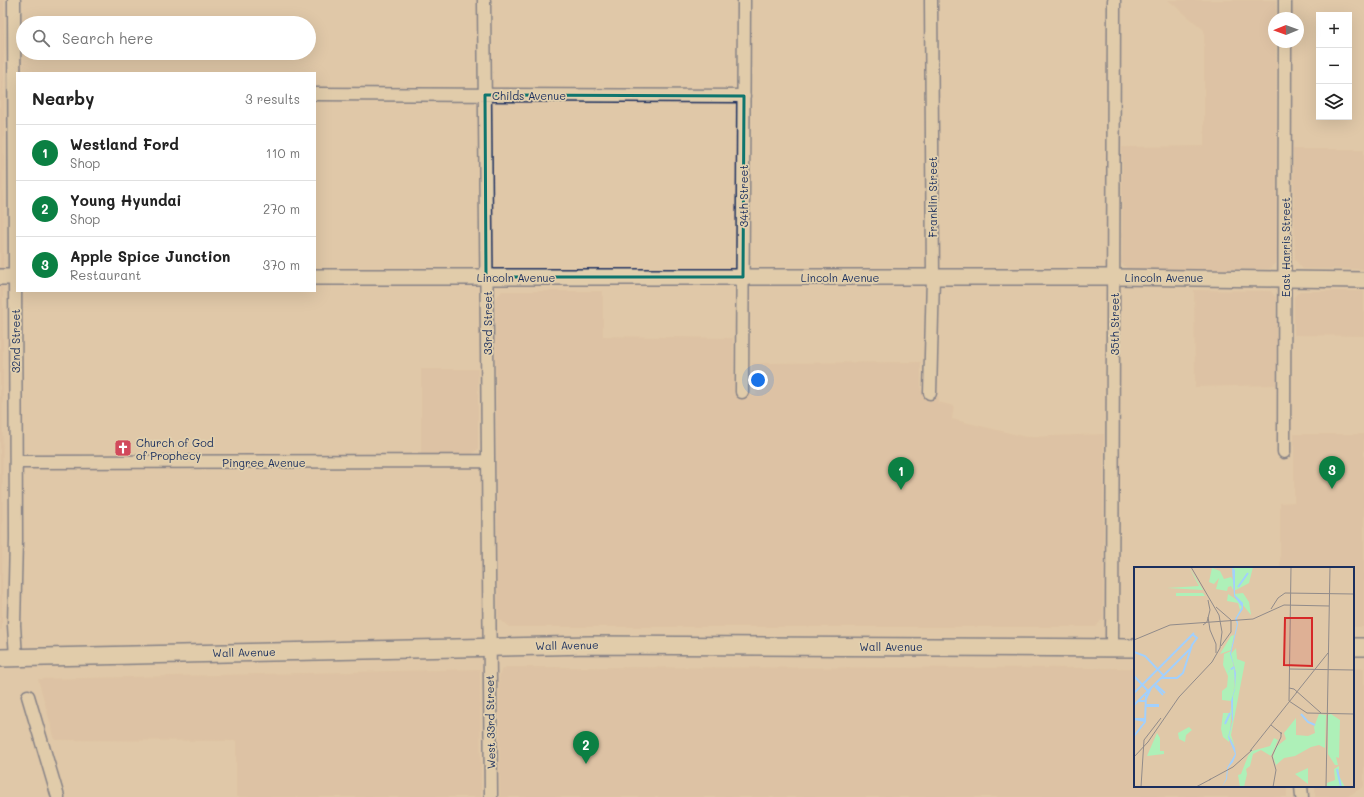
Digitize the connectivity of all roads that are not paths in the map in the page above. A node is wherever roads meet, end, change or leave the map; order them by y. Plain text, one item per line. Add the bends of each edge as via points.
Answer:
1 (14, 0) edge
2 (484, 0) edge
3 (744, 0) edge
4 (931, 0) edge
5 (1114, 0) edge
6 (1285, 0) edge
7 (1285, 12) edge
8 (1285, 48) edge
9 (16, 94) edge
10 (316, 94) edge
11 (485, 94) junction
12 (744, 96) junction
13 (0, 277) edge
14 (16, 277) edge
15 (316, 277) edge
16 (486, 277) junction
17 (743, 277) junction
18 (933, 277) junction
19 (1114, 277) junction
20 (1285, 278) junction
21 (1364, 280) edge
22 (742, 392) dead end
23 (930, 393) dead end
24 (1284, 452) dead end
25 (488, 461) junction
26 (16, 462) junction
27 (490, 647) junction
28 (1112, 648) junction
29 (1134, 648) edge
30 (8, 658) edge
31 (28, 696) dead end
32 (1301, 787) edge
33 (58, 797) edge
34 (491, 797) edge
35 (1302, 797) edge

1 - 9 street, 32nd Street
2 - 11 street, 33rd Street
3 - 12 street, 34th Street
4 - 18 street, Franklin Street
5 - 19 street, 35th Street
6 - 7 street
8 - 20 street, East Harris Street
9 - 14 street, 32nd Street
10 - 11 street, Childs Avenue
11 - 12 street, Childs Avenue
11 - 16 street, 33rd Street
12 - 17 street, 34th Street
13 - 14 street
14 - 26 street, 32nd Street
15 - 16 street, Lincoln Avenue
16 - 17 street, Lincoln Avenue
16 - 25 street, 33rd Street
17 - 18 street, Lincoln Avenue
17 - 22 street, 34th Street
18 - 19 street, Lincoln Avenue
18 - 23 street, Franklin Street
19 - 20 street, Lincoln Avenue
19 - 28 street, 35th Street
20 - 21 street, Lincoln Avenue
20 - 24 street, East Harris Street
25 - 26 street, Pingree Avenue
25 - 27 street, 33rd Street
26 - 30 street, 32nd Street via 14,625
27 - 28 main road, Wall Avenue via 597,644
27 - 30 main road, Wall Avenue
27 - 34 street, West 33rd Street
28 - 29 main road, Wall Avenue
31 - 33 street
32 - 35 street

